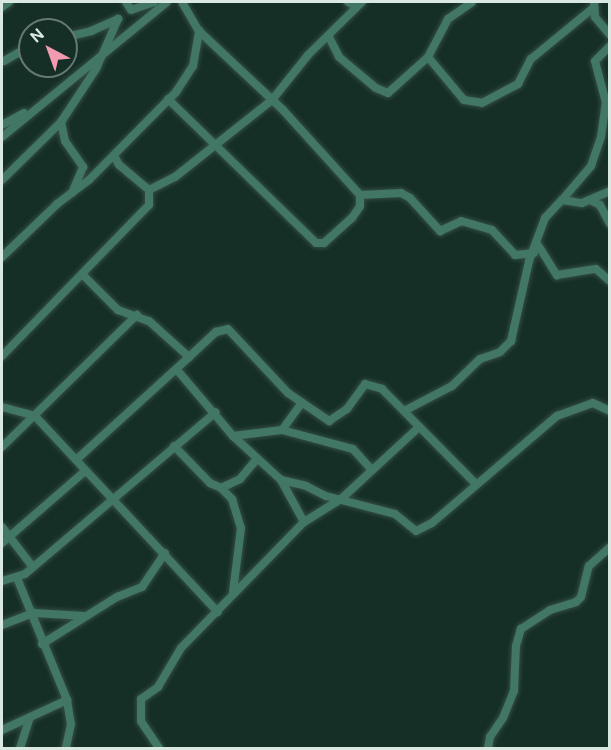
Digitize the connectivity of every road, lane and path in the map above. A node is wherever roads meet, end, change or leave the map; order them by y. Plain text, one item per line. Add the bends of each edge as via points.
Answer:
1 (9, 2) edge
2 (126, 2) edge
3 (154, 2) edge
4 (167, 2) edge
5 (182, 2) edge
6 (348, 2) edge
7 (472, 2) edge
8 (360, 4) edge
9 (593, 5) edge
10 (2, 7) edge
11 (200, 31) junction
12 (78, 34) edge
13 (609, 35) edge
14 (329, 37) junction
15 (609, 46) edge
16 (18, 53) edge
17 (103, 53) junction
18 (428, 57) junction
19 (4, 61) dead end
20 (168, 99) junction
21 (272, 100) junction
22 (38, 105) junction
23 (61, 122) junction
24 (2, 124) edge
25 (5, 135) edge
26 (216, 146) junction
27 (114, 155) junction
28 (2, 180) edge
29 (149, 190) junction
30 (609, 190) edge
31 (72, 193) junction
32 (360, 195) junction
33 (562, 200) junction
34 (590, 200) junction
35 (609, 224) edge
36 (536, 249) junction
37 (2, 257) edge
38 (82, 274) junction
39 (609, 281) edge
40 (137, 315) junction
41 (2, 356) edge
42 (189, 357) junction
43 (178, 370) junction
44 (302, 402) junction
45 (2, 407) edge
46 (404, 411) junction
47 (609, 411) edge
48 (216, 412) junction
49 (35, 416) junction
50 (419, 427) junction
51 (282, 430) junction
52 (233, 436) junction
53 (174, 446) junction
54 (2, 447) edge
55 (76, 460) junction
56 (256, 460) junction
57 (372, 470) junction
58 (85, 471) junction
59 (281, 480) junction
60 (475, 483) junction
61 (221, 488) junction
62 (341, 498) junction
63 (116, 500) junction
64 (304, 522) junction
65 (2, 527) edge
66 (10, 537) junction
67 (2, 543) edge
68 (609, 547) edge
69 (165, 553) junction
70 (32, 566) junction
71 (18, 578) junction
72 (2, 581) edge
73 (233, 592) junction
74 (218, 612) junction
75 (30, 614) junction
76 (85, 616) junction
77 (2, 625) edge
78 (42, 644) junction
79 (67, 700) junction
80 (30, 718) junction
81 (2, 730) edge
82 (20, 748) edge
83 (66, 748) edge
84 (159, 748) edge
85 (488, 748) edge

1 - 10 street
2 - 3 street via 131,10
4 - 17 street
5 - 11 street
6 - 8 street
7 - 18 street via 448,20
8 - 14 street
9 - 13 street
9 - 18 street via 531,59 518,84 482,103 464,100
11 - 20 street via 193,66
11 - 21 street
12 - 17 street via 117,19
14 - 18 street via 339,57 384,93 398,87
14 - 21 street via 308,55
15 - 33 street via 595,61 606,103 601,137 591,166
16 - 19 street
17 - 22 street
17 - 23 street
20 - 26 street
20 - 27 street
21 - 26 street
21 - 32 street
22 - 24 street
22 - 25 street
23 - 28 street
23 - 31 street via 65,141 83,167
24 - 25 street
26 - 29 street via 175,177
26 - 32 street via 315,243 324,243 352,218 360,206
27 - 29 street via 119,165
27 - 31 street
29 - 38 street via 149,205
30 - 34 street
31 - 37 street
32 - 36 street via 401,194 410,198 440,231 461,221 492,230 515,255
33 - 34 street
33 - 36 street via 545,218
34 - 35 street via 600,205
36 - 39 street via 557,275 596,269
36 - 46 street via 511,341 500,352 480,360 452,386
38 - 40 street via 118,310
38 - 41 street
40 - 42 street
40 - 49 street
42 - 43 street
42 - 44 street via 216,332 228,330 288,393
43 - 48 street
43 - 55 street
44 - 46 street via 329,421 347,409 365,384 371,383
44 - 51 street
45 - 49 street
46 - 50 street
47 - 60 street via 593,404 557,416
48 - 52 street
48 - 53 street
49 - 54 street
49 - 55 street
50 - 57 street
50 - 60 street
51 - 52 street
51 - 57 street via 353,449
52 - 56 street
53 - 61 street via 210,483
53 - 63 street
55 - 58 street
56 - 59 street
56 - 61 street via 240,479
57 - 62 street
58 - 63 street
58 - 66 street
59 - 62 street
59 - 64 street
60 - 62 street via 432,523 416,531 395,514
61 - 73 street via 232,499 241,528
62 - 64 street
63 - 69 street
63 - 70 street
64 - 73 street
65 - 66 street
66 - 67 street
66 - 70 street
68 - 85 street via 589,566 581,597 576,602 550,610 521,628 514,691
69 - 74 street
69 - 76 street via 142,587
70 - 71 street
71 - 72 street
71 - 75 street
73 - 74 street
74 - 84 street via 181,648 156,690 141,699 141,721
75 - 76 street
75 - 77 street
75 - 78 street
76 - 78 street
78 - 79 street
79 - 80 street
79 - 83 street via 70,724
80 - 81 street
80 - 82 street

